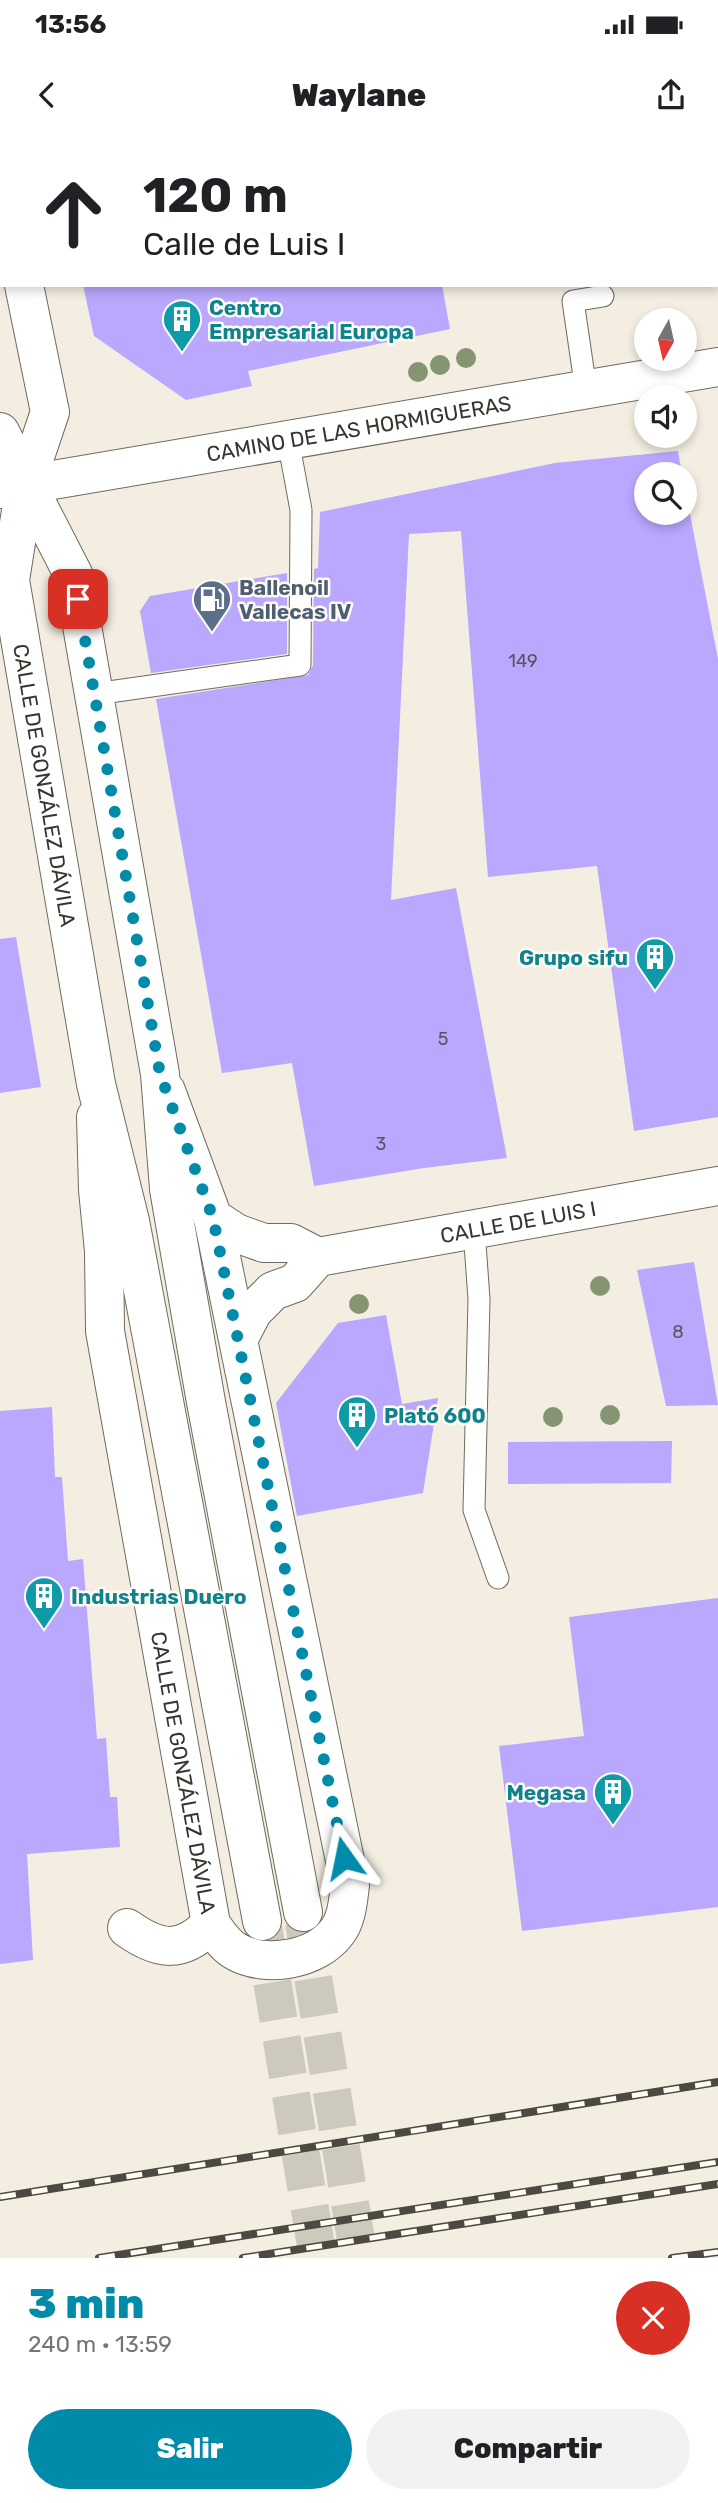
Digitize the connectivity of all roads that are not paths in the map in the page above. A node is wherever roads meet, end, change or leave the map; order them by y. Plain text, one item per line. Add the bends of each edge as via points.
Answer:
1 (24, 287) edge
2 (603, 296) dead end
3 (718, 367) edge
4 (586, 390) junction
5 (0, 432) edge
6 (288, 440) junction
7 (13, 488) edge
8 (95, 694) junction
9 (160, 1074) junction
10 (96, 1084) junction
11 (718, 1186) edge
12 (213, 1218) junction
13 (474, 1230) junction
14 (318, 1258) junction
15 (239, 1338) junction
16 (498, 1578) dead end
17 (303, 1912) tunnel mouth
18 (262, 1921) tunnel mouth
19 (211, 1924) junction
20 (127, 1928) dead end

1 - 7 street, CALLE DE GONZÁLEZ DÁVILA via 50,412
2 - 4 lane via 573,301
3 - 4 street, CAMINO DE LAS HORMIGUERAS
4 - 6 street, CAMINO DE LAS HORMIGUERAS
5 - 7 street
6 - 7 street, CAMINO DE LAS HORMIGUERAS
6 - 8 lane via 301,510 300,665
7 - 8 street via 74,574
7 - 10 street, CALLE DE GONZÁLEZ DÁVILA via 10,580
8 - 9 street
9 - 12 street
9 - 17 street via 169,1189
10 - 18 street, CALLE DE GONZÁLEZ DÁVILA via 130,1221
10 - 19 street, CALLE DE GONZÁLEZ DÁVILA via 105,1331
11 - 13 street, CALLE DE LUIS I
12 - 14 street via 236,1233 264,1243 291,1243
12 - 15 street, CALLE DE GONZÁLEZ DÁVILA
13 - 14 street, CALLE DE LUIS I
13 - 16 lane via 479,1299 474,1510
14 - 15 street via 295,1283 273,1291 253,1311
15 - 19 street, CALLE DE GONZÁLEZ DÁVILA via 350,1885 347,1911 337,1932 316,1950 285,1959 255,1959 234,1951
19 - 20 street via 183,1944 166,1946 149,1944

